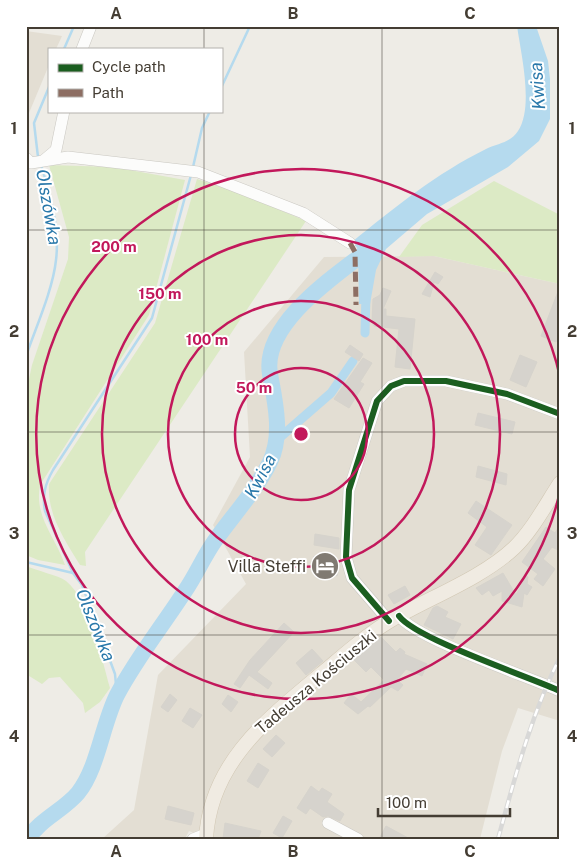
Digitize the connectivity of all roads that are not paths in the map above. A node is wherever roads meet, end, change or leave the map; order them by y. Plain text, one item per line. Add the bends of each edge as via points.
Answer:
1 (91, 26) edge
2 (82, 48) edge
3 (64, 112) edge
4 (56, 150) junction
5 (68, 157) junction
6 (35, 160) edge
7 (350, 242) dead end
8 (560, 414) edge
9 (560, 483) edge
10 (394, 619) junction
11 (560, 691) edge
12 (328, 823) dead end
13 (202, 837) edge
14 (358, 839) edge

1 - 2 street
3 - 4 street
4 - 5 street via 60,156
4 - 6 street
5 - 6 street
5 - 7 street via 192,172 253,192 302,213
8 - 10 street via 507,394 446,381 404,381 391,386 377,401 349,490 346,558 352,578
9 - 10 main road, Tadeusza Kościuszki via 515,547 496,563
10 - 11 street
10 - 13 main road, Tadeusza Kościuszki via 357,644 248,739 217,787
12 - 14 street

